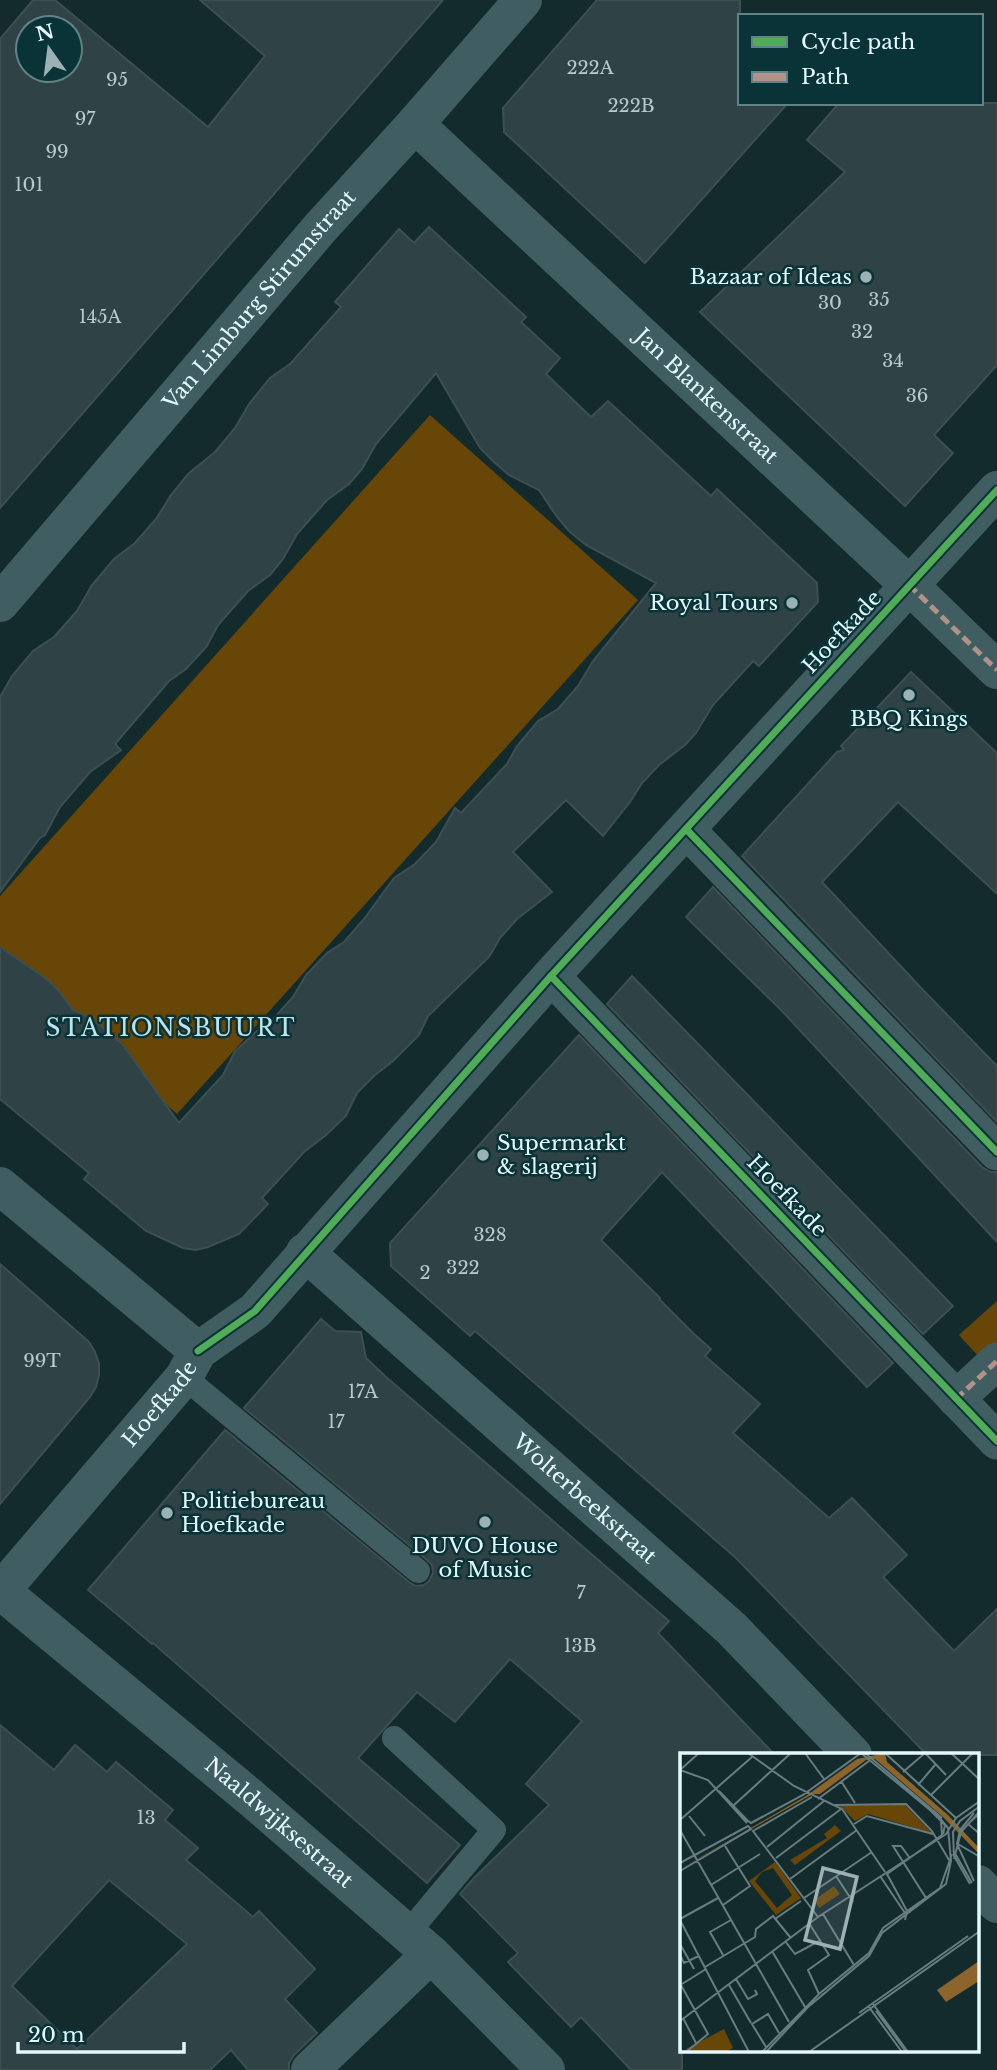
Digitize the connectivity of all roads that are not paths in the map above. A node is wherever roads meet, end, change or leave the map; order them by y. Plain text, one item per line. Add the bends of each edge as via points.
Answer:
1 (523, 0) edge
2 (415, 124) junction
3 (997, 490) edge
4 (909, 585) junction
5 (0, 603) edge
6 (997, 670) edge
7 (686, 830) junction
8 (551, 976) junction
9 (997, 1152) edge
10 (0, 1185) edge
11 (305, 1252) junction
12 (997, 1361) edge
13 (191, 1364) junction
14 (956, 1399) junction
15 (997, 1441) edge
16 (418, 1571) dead end
17 (0, 1592) edge
18 (394, 1738) dead end
19 (851, 1753) edge
20 (979, 1885) edge
21 (997, 1903) edge
22 (419, 1944) junction
23 (310, 2070) edge
24 (545, 2070) edge

1 - 2 street, Van Limburg Stirumstraat
2 - 4 street, Jan Blankenstraat
2 - 5 street, Van Limburg Stirumstraat via 321,227
3 - 4 street, Hoefkade
4 - 6 street, Jan Blankenstraat
4 - 7 street, Hoefkade
7 - 8 street, Hoefkade
7 - 9 street
8 - 11 street, Hoefkade
8 - 14 street, Hoefkade
10 - 13 street
11 - 13 street, Hoefkade via 255,1311
11 - 19 street, Wolterbeekstraat via 715,1613
12 - 14 street
13 - 16 lane
13 - 17 street, Hoefkade
14 - 15 street, Hoefkade
17 - 22 street, Naaldwijksestraat via 250,1797
18 - 22 lane via 494,1830
20 - 21 street
22 - 23 street
22 - 24 street, Naaldwijksestraat

